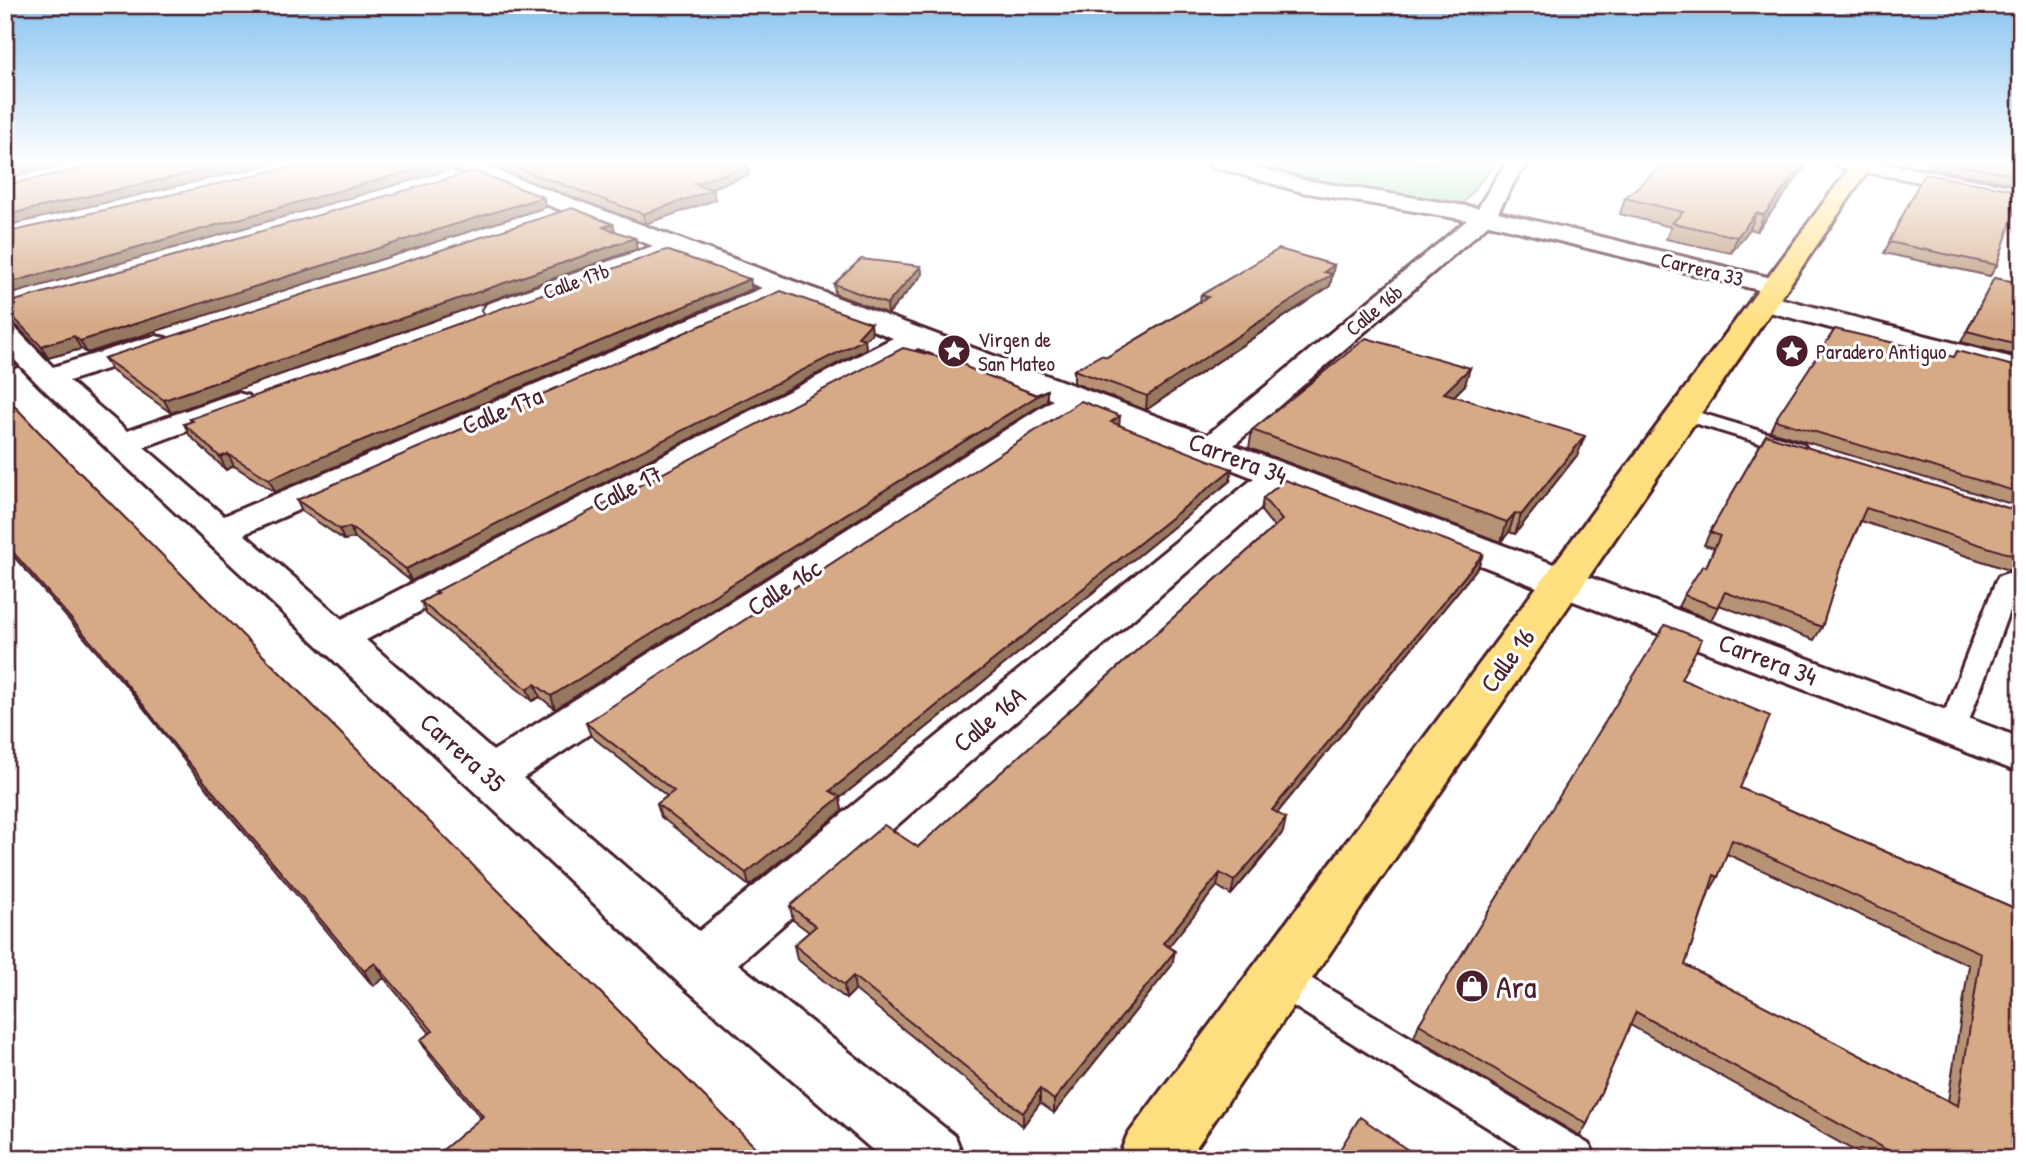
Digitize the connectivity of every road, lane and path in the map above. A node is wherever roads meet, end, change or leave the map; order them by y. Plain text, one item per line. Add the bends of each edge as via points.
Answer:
1 (547, 216) edge
2 (597, 216) edge
3 (1485, 216) edge
4 (1486, 216) edge
5 (1821, 216) edge
6 (535, 220) edge
7 (675, 246) junction
8 (785, 287) junction
9 (1769, 294) junction
10 (469, 320) edge
11 (5, 334) edge
12 (180, 336) edge
13 (917, 337) junction
14 (2021, 369) edge
15 (48, 379) junction
16 (263, 394) edge
17 (1077, 398) junction
18 (1684, 414) junction
19 (122, 444) junction
20 (1212, 447) junction
21 (1814, 453) edge
22 (1279, 474) junction
23 (218, 532) junction
24 (2008, 581) dead end
25 (1564, 582) junction
26 (336, 639) junction
27 (1952, 729) junction
28 (2021, 755) edge
29 (490, 776) junction
30 (698, 965) junction
31 (1279, 978) junction
32 (932, 1159) edge
33 (1150, 1159) edge
34 (1576, 1159) edge

1 - 6 street
2 - 7 street, Carrera 34
3 - 20 street, Calle 16b
4 - 9 street, Carrera 33
5 - 9 highway, Calle 16
7 - 8 street, Carrera 34
7 - 10 street, Calle 17b
8 - 13 street, Carrera 34
8 - 23 street, Calle 17a
9 - 14 street, Carrera 33
9 - 18 highway, Calle 16
11 - 15 street, Carrera 35
12 - 15 street
13 - 17 street, Carrera 34
13 - 26 street, Calle 17
15 - 19 street, Carrera 35
16 - 19 street
17 - 20 street, Carrera 34
17 - 29 street, Calle 16c
18 - 21 lane
18 - 25 highway, Calle 16
19 - 23 street, Carrera 35
20 - 22 street, Carrera 34
22 - 25 street, Carrera 34
22 - 30 street, Calle 16A
23 - 26 street, Carrera 35
24 - 27 lane
25 - 27 street, Carrera 34
25 - 31 highway, Calle 16
26 - 29 street, Carrera 35
27 - 28 street, Carrera 34
29 - 30 street, Carrera 35
30 - 32 street, Carrera 35
31 - 33 highway, Calle 16
31 - 34 lane

